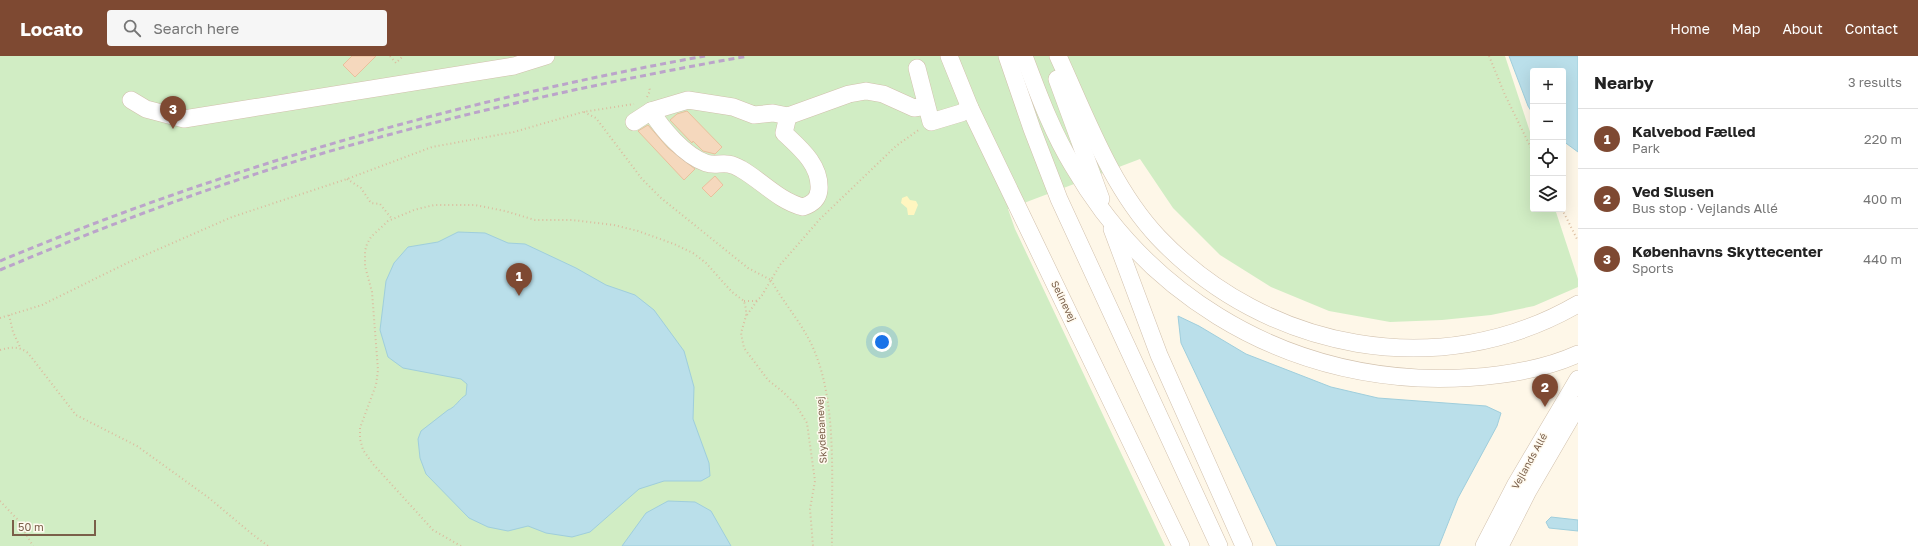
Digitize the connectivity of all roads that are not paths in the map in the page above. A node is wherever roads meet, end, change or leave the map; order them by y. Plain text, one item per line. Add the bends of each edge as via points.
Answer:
1 (546, 56) edge
2 (948, 56) edge
3 (1007, 56) edge
4 (1024, 56) edge
5 (1049, 56) edge
6 (1058, 56) edge
7 (917, 68) dead end
8 (131, 100) dead end
9 (643, 105) junction
10 (926, 106) junction
11 (970, 108) junction
12 (788, 116) junction
13 (634, 122) dead end
14 (1108, 219) junction
15 (1578, 304) edge
16 (1578, 354) edge
17 (1578, 379) edge
18 (1578, 405) edge
19 (1181, 546) edge
20 (1218, 546) edge
21 (1244, 546) edge
22 (1484, 546) edge
23 (1500, 546) edge

1 - 8 street via 514,66 184,119 146,109
2 - 11 street, Selinevej
3 - 20 street via 1059,199
4 - 14 street via 1061,144 1083,184
5 - 14 street
6 - 15 street via 1108,164 1128,198 1158,236 1194,271 1230,296 1281,323 1328,338 1380,347 1424,348 1458,345 1498,337 1539,324
7 - 10 street
9 - 12 street via 688,100 733,107 754,115 773,113
9 - 12 street via 661,127 699,160 710,164 724,163 737,166 779,196 803,207 814,201 818,194 819,181 816,169 809,158 784,132
9 - 13 street
10 - 11 street via 931,122
10 - 12 street via 914,108 883,94 866,91 850,94
11 - 19 street, Selinevej
14 - 16 street via 1150,266 1195,302 1243,332 1296,354 1339,367 1390,376 1468,378 1545,366
14 - 21 street via 1159,355
17 - 22 street, Vejlands Allé via 1519,478
18 - 23 street, Vejlands Allé via 1528,491

